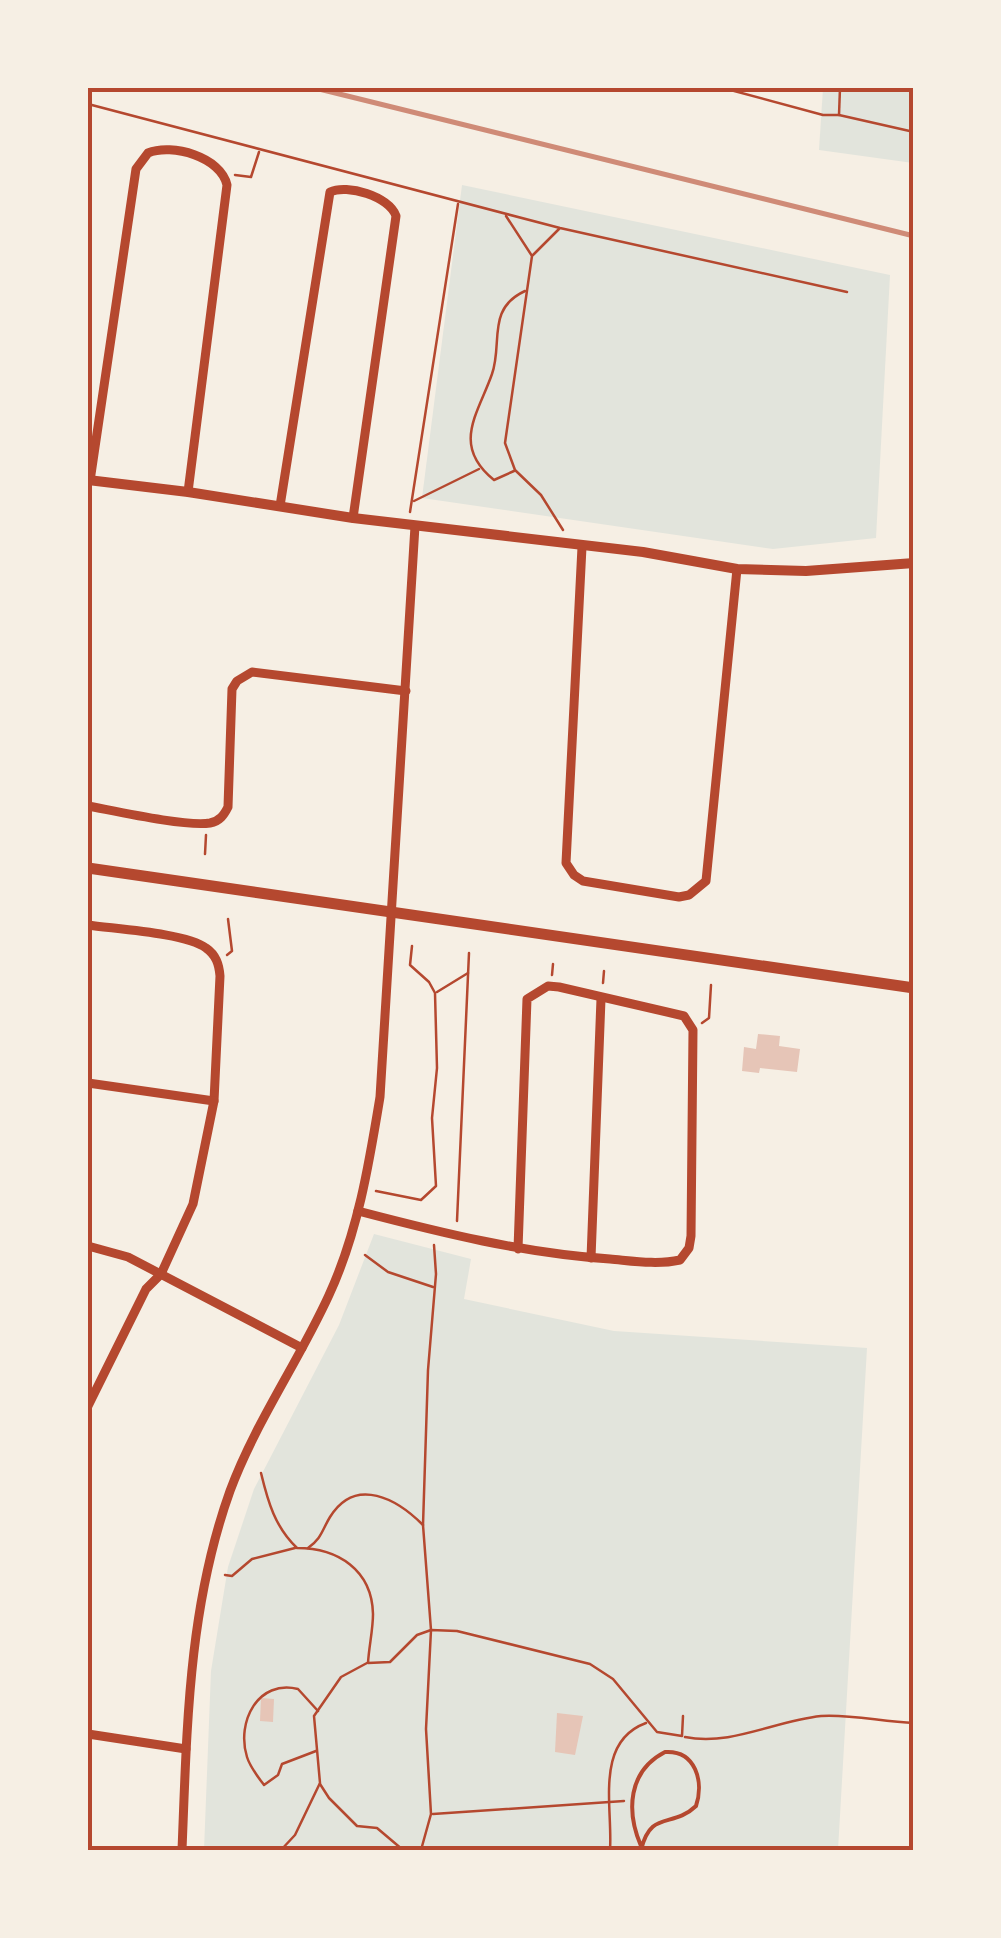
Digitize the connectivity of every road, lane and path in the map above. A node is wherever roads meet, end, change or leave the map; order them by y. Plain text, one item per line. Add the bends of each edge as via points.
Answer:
1 (723, 88) edge
2 (840, 88) edge
3 (88, 104) edge
4 (839, 116) junction
5 (914, 132) edge
6 (260, 150) junction
7 (224, 173) junction
8 (458, 202) junction
9 (506, 214) junction
10 (560, 228) junction
11 (532, 256) junction
12 (526, 291) junction
13 (848, 292) dead end
14 (480, 469) junction
15 (516, 470) junction
16 (89, 480) edge
17 (188, 492) junction
18 (412, 502) junction
19 (280, 506) junction
20 (354, 518) junction
21 (411, 525) junction
22 (578, 546) junction
23 (914, 563) edge
24 (737, 569) junction
25 (406, 691) junction
26 (88, 806) edge
27 (207, 823) junction
28 (206, 854) dead end
29 (88, 868) edge
30 (391, 912) junction
31 (228, 919) dead end
32 (88, 925) edge
33 (412, 946) dead end
34 (469, 953) dead end
35 (219, 963) junction
36 (468, 973) junction
37 (711, 985) dead end
38 (914, 988) edge
39 (436, 993) junction
40 (601, 999) junction
41 (693, 1030) junction
42 (88, 1083) edge
43 (214, 1101) junction
44 (364, 1188) junction
45 (358, 1211) junction
46 (435, 1231) junction
47 (455, 1236) junction
48 (88, 1246) edge
49 (518, 1250) junction
50 (365, 1255) dead end
51 (591, 1258) junction
52 (161, 1274) junction
53 (435, 1287) junction
54 (302, 1348) junction
55 (88, 1406) edge
56 (261, 1473) dead end
57 (423, 1526) junction
58 (297, 1548) junction
59 (309, 1548) junction
60 (224, 1575) dead end
61 (431, 1630) junction
62 (368, 1662) junction
63 (318, 1711) junction
64 (682, 1716) dead end
65 (649, 1722) junction
66 (914, 1724) edge
67 (88, 1734) edge
68 (682, 1736) junction
69 (186, 1749) junction
70 (316, 1751) junction
71 (320, 1782) junction
72 (634, 1800) junction
73 (608, 1802) junction
74 (431, 1814) junction
75 (641, 1848) edge
76 (182, 1850) edge
77 (282, 1850) edge
78 (402, 1850) edge
79 (421, 1850) edge
80 (610, 1850) edge

1 - 4 path
2 - 4 path
3 - 6 path
4 - 5 path
6 - 7 path via 251,177
6 - 8 path
7 - 16 street via 211,160 164,150 148,152 138,163
7 - 17 street
8 - 9 path
8 - 18 path
9 - 10 path
9 - 11 path
10 - 11 path
10 - 13 path
11 - 12 path
12 - 14 path via 508,304 495,327 493,372 470,422
12 - 15 path via 505,443
14 - 15 path via 494,480
14 - 18 path
15 - 22 path
16 - 17 street
17 - 19 street
18 - 21 path
19 - 20 street
19 - 20 street via 330,192 340,188 384,200 396,216
20 - 21 street
21 - 22 street
21 - 25 street
22 - 24 street
22 - 24 street via 566,863 584,880 679,897 706,881
23 - 24 street via 806,572
25 - 27 street via 260,672 243,676 232,689 228,808
25 - 30 street
26 - 27 street
27 - 28 path
29 - 30 main road
30 - 38 main road
30 - 44 street via 380,1097
31 - 35 path via 232,950
32 - 35 street via 192,940
33 - 39 path via 410,966
34 - 36 path
35 - 43 street
36 - 39 path
36 - 47 path
37 - 41 path via 709,1018
39 - 44 path via 436,1186 421,1200
40 - 41 street via 684,1016
40 - 49 street via 548,986 527,998
40 - 51 street
41 - 51 street via 689,1248 680,1260 666,1263
42 - 43 street
43 - 52 street via 193,1204
44 - 45 street
45 - 46 street
45 - 54 street via 343,1262
46 - 47 street
46 - 53 path
47 - 49 street
48 - 52 street
49 - 51 street
50 - 53 path via 388,1272
52 - 54 street
52 - 55 street via 146,1290
53 - 57 path
54 - 69 street via 240,1467 214,1542 199,1598
56 - 58 path via 274,1518
57 - 59 path via 402,1505 360,1494 343,1503
57 - 61 path
58 - 59 path
58 - 60 path via 252,1559
59 - 62 path via 346,1559 362,1574 373,1615
61 - 62 path via 390,1662
61 - 65 path via 590,1664 613,1679
61 - 74 path
62 - 63 path via 341,1677
63 - 70 path
63 - 70 path via 298,1689 276,1687 256,1700 244,1741 264,1785 282,1764
64 - 68 path
65 - 68 path via 657,1732
65 - 73 path via 620,1743
66 - 68 path via 817,1716 732,1738
67 - 69 street
69 - 76 street
70 - 71 path
71 - 77 path
71 - 78 path via 357,1826 376,1828
72 - 73 path
72 - 75 lane
72 - 75 lane via 636,1777 656,1757 674,1752 696,1768 696,1806 647,1829
73 - 74 path
73 - 80 path
74 - 79 path

